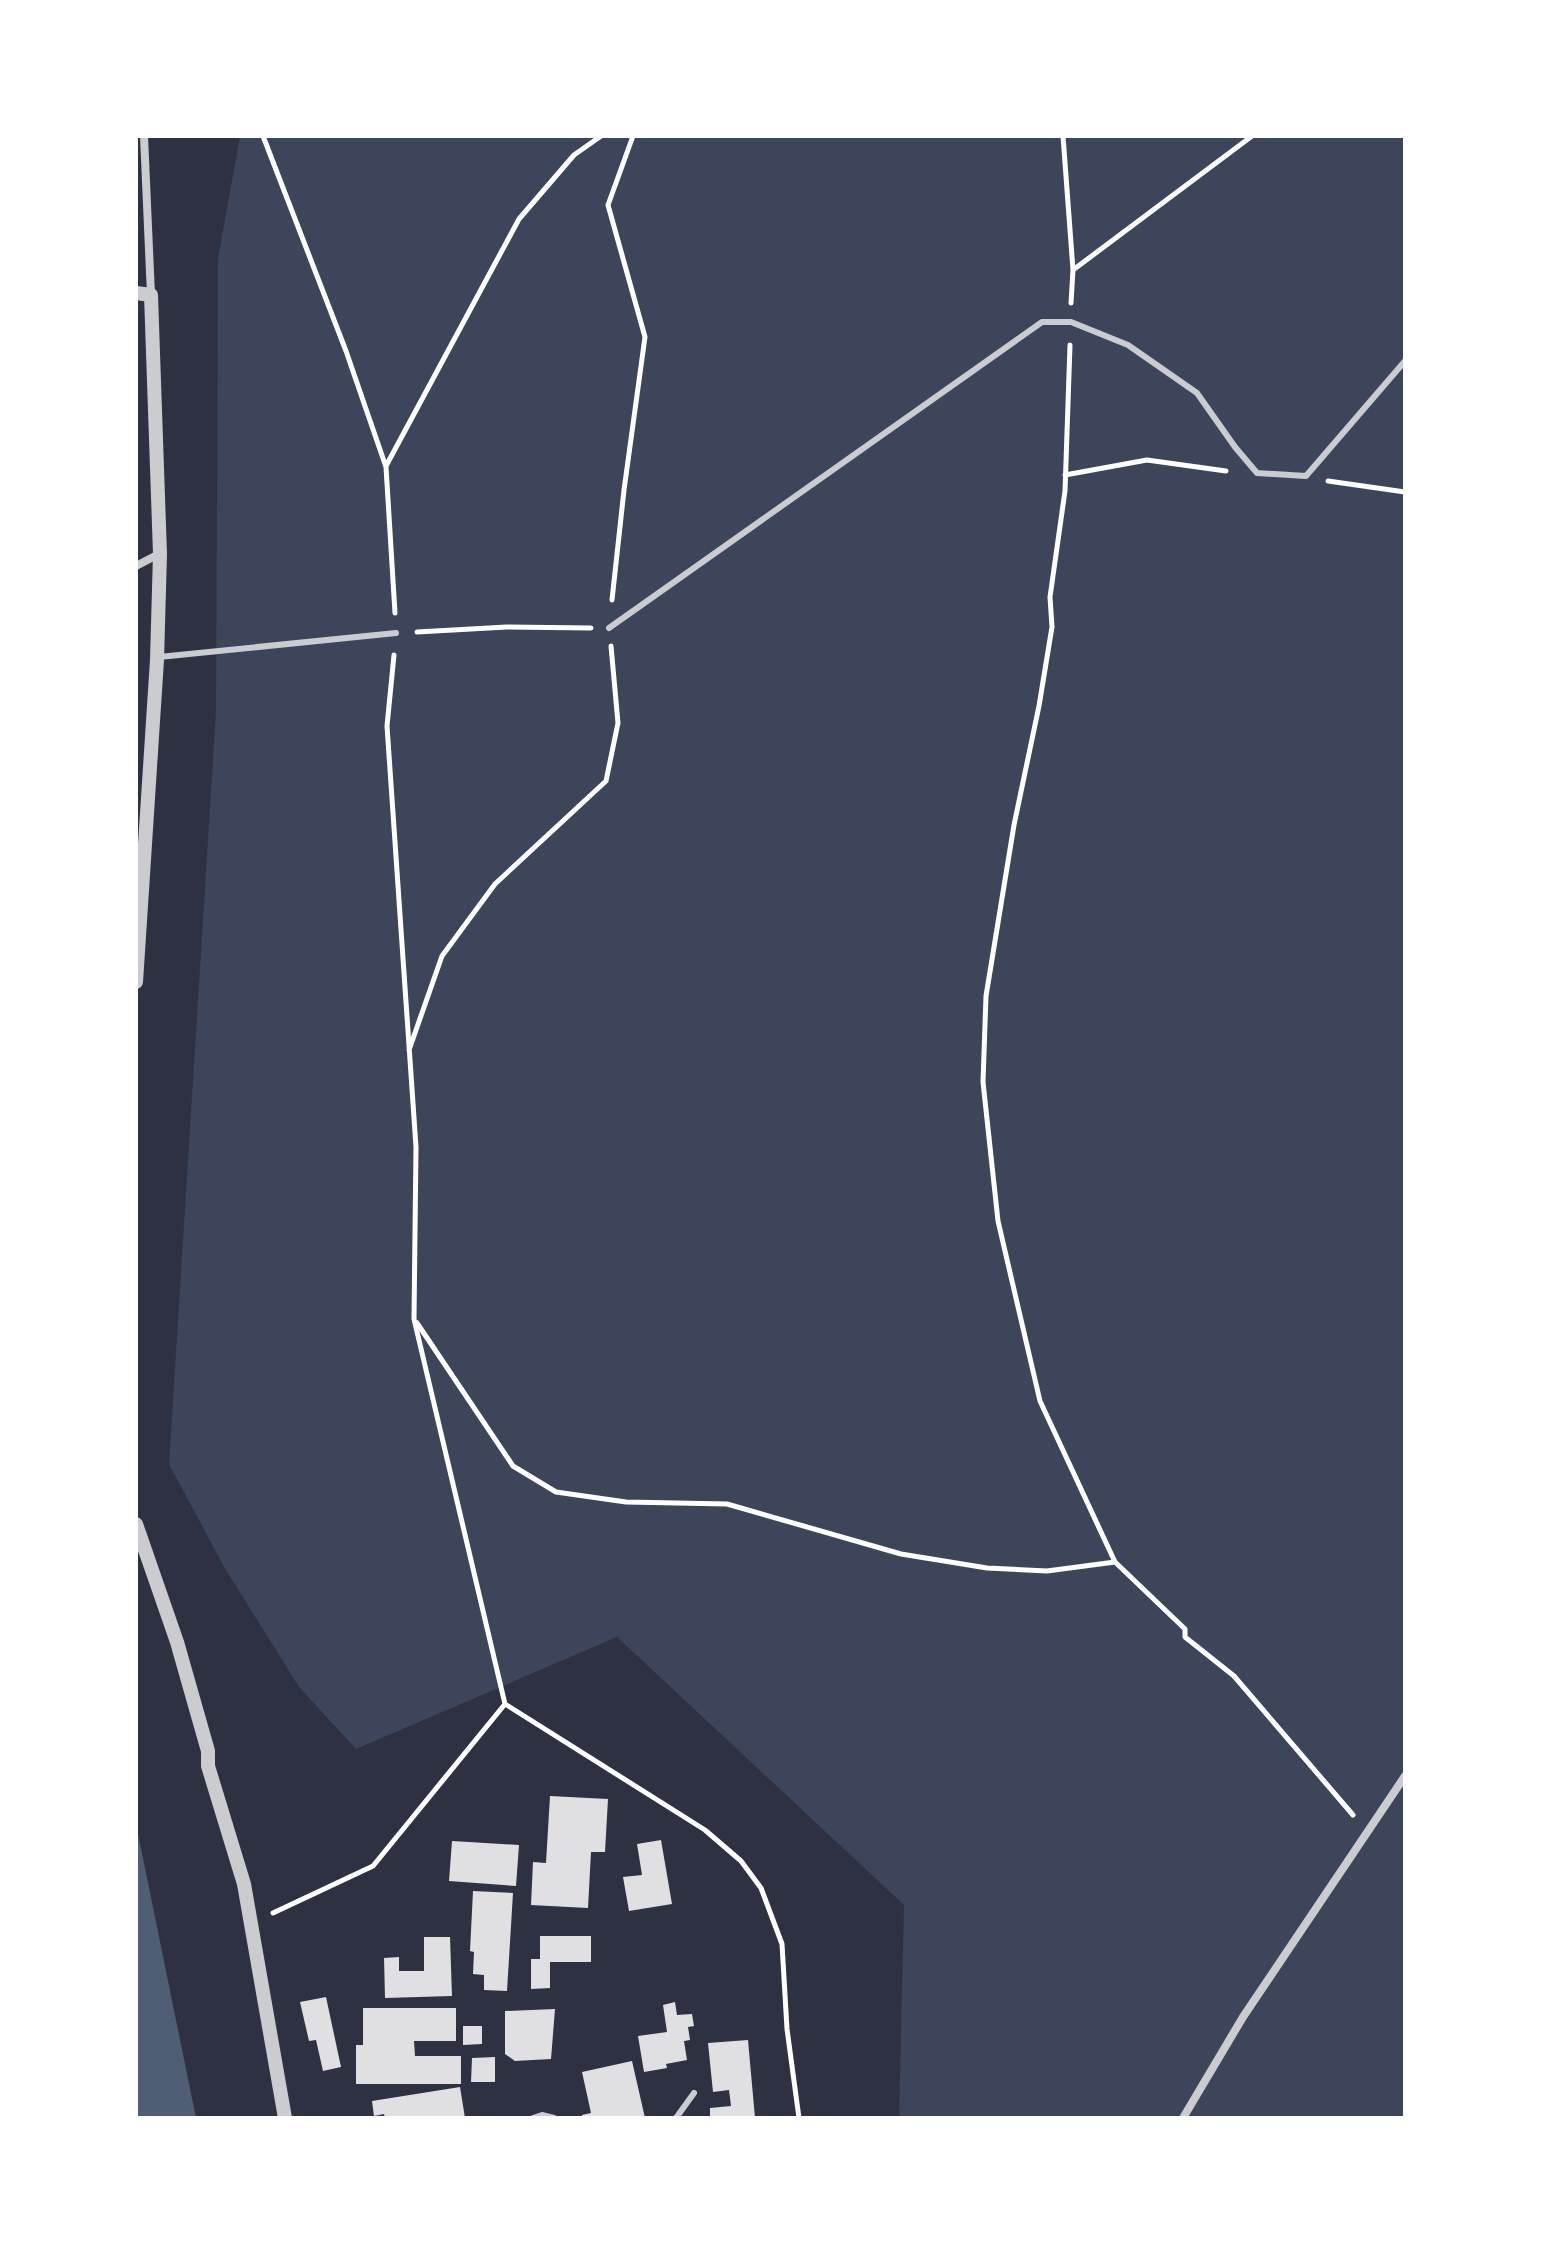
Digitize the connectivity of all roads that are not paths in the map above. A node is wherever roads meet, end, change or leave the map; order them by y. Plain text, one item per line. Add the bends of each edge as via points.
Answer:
1 (144, 136) edge
2 (143, 294) edge
3 (1405, 361) edge
4 (160, 554) junction
5 (136, 566) edge
6 (609, 628) road end
7 (396, 633) road end
8 (155, 657) junction
9 (136, 982) edge
10 (136, 1524) edge
11 (1405, 1776) edge
12 (694, 2093) dead end
13 (285, 2118) edge
14 (533, 2118) edge
15 (554, 2118) edge
16 (676, 2118) edge
17 (1183, 2118) edge

1 - 2 street
2 - 4 street
3 - 6 lane via 1306,476 1257,473 1197,393 1128,345 1071,322 1042,322
4 - 5 street
4 - 8 street
7 - 8 lane
8 - 9 street
10 - 13 street via 177,1642 244,1884
11 - 17 street via 1243,2017
12 - 16 lane
14 - 15 lane

